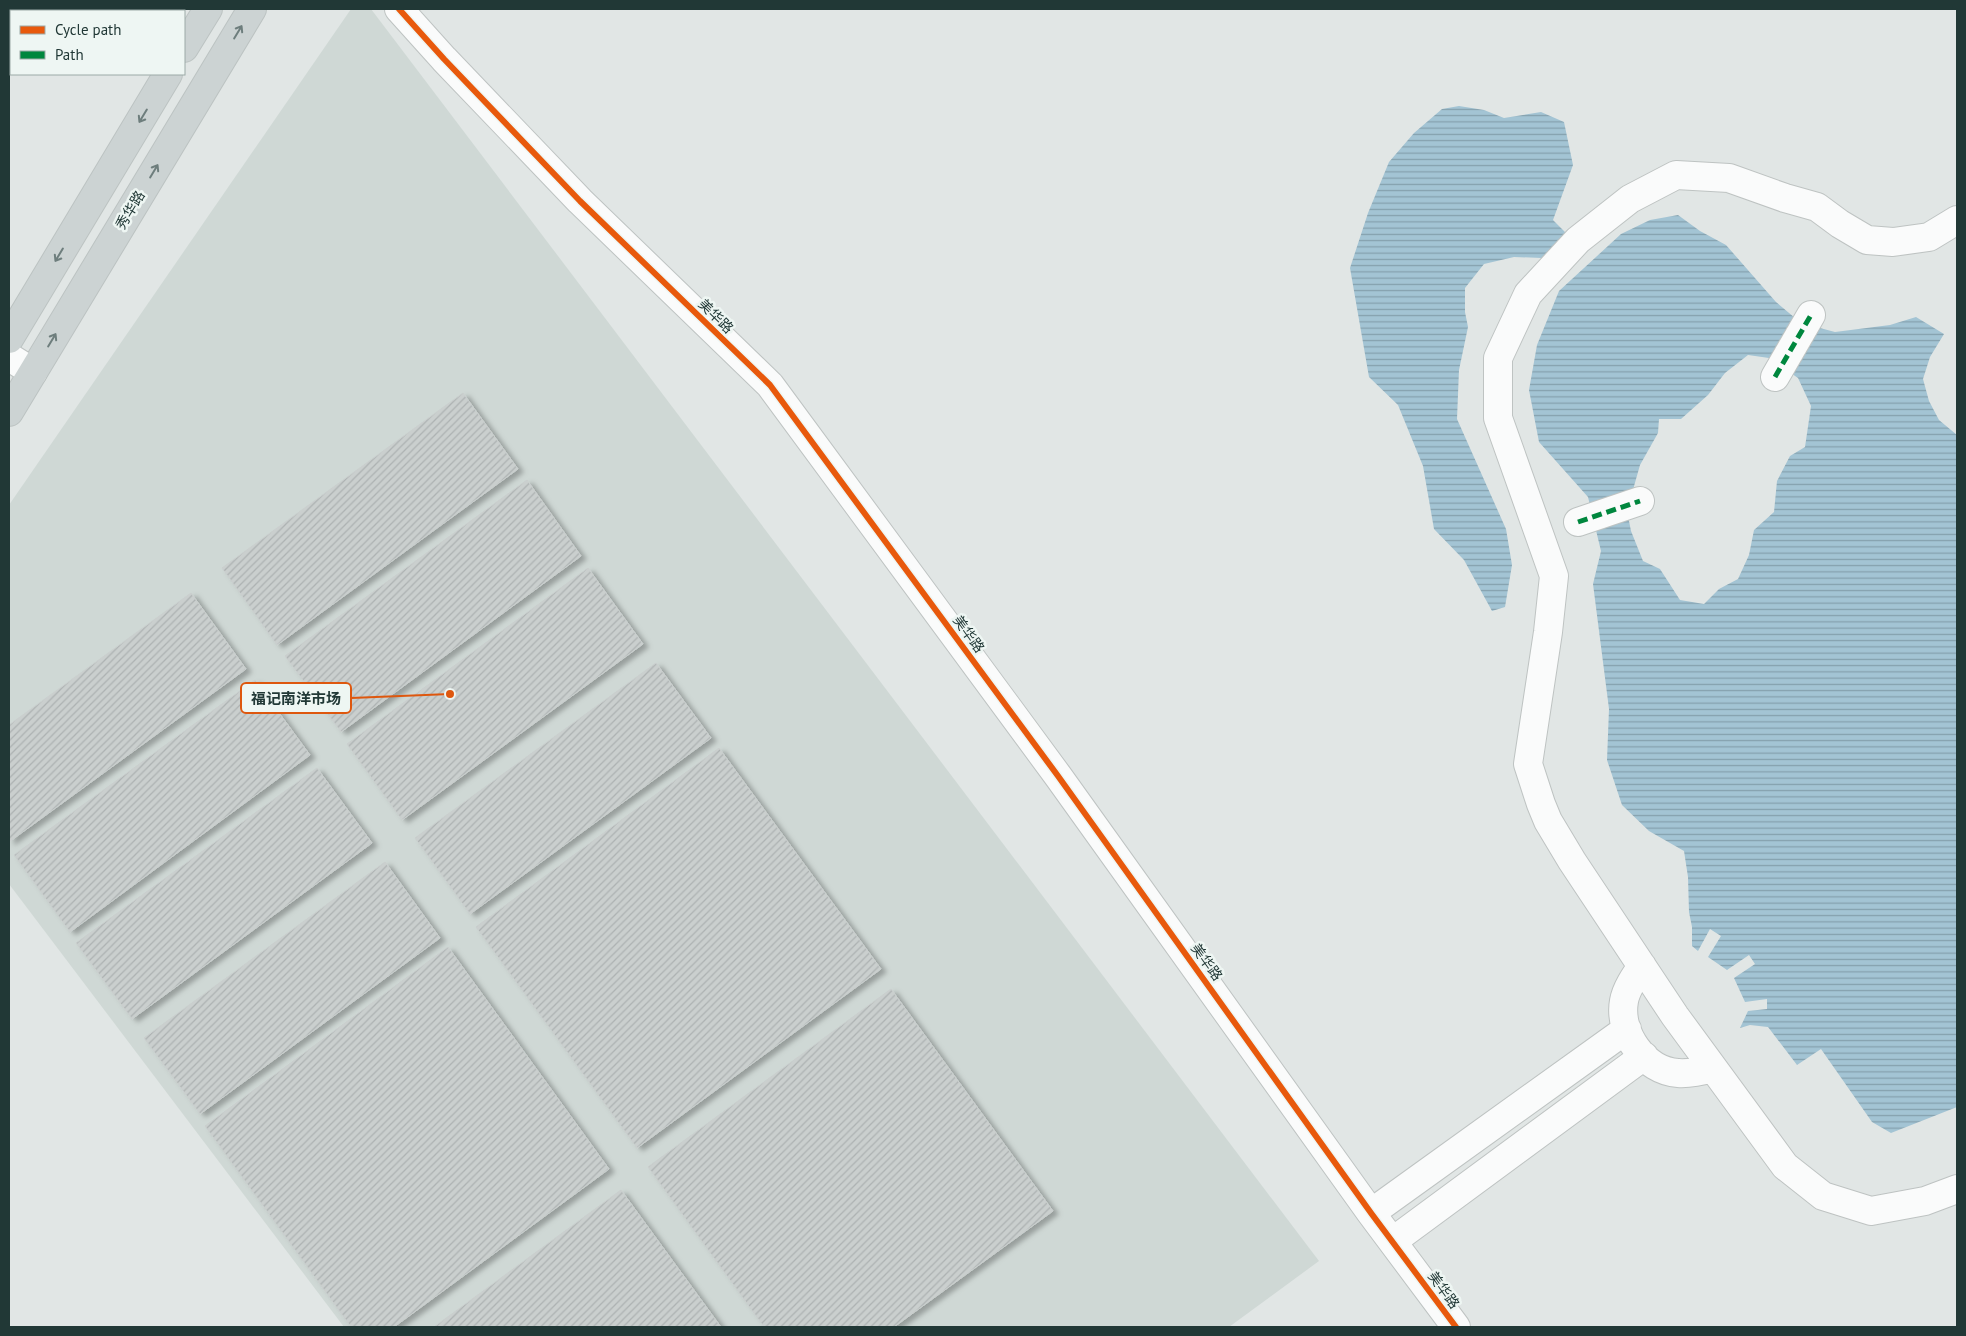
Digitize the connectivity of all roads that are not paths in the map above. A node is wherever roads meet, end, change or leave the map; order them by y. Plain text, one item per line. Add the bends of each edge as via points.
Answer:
1 (208, 9) edge
2 (252, 9) edge
3 (399, 9) edge
4 (185, 46) edge
5 (167, 75) edge
6 (1957, 220) edge
7 (1811, 315) dead end
8 (9, 339) edge
9 (9, 357) edge
10 (33, 372) junction
11 (1775, 377) dead end
12 (9, 412) edge
13 (1640, 501) dead end
14 (1578, 522) dead end
15 (1642, 966) junction
16 (1626, 1029) junction
17 (1644, 1056) junction
18 (1713, 1068) junction
19 (1957, 1189) edge
20 (1371, 1214) junction
21 (1393, 1241) junction
22 (1456, 1327) edge

1 - 4 main road
10 -> 2 main road, 秀华路
3 - 20 street, 美华路 via 580,201 770,385 1058,776
5 -> 8 main road
6 - 15 street via 1929,237 1893,242 1867,240 1817,206 1729,178 1676,175 1630,199 1578,240 1528,294 1498,358 1498,418 1554,576 1528,764 1548,821
7 - 11 street
9 - 10 street
10 - 12 main road, 秀华路
13 - 14 street
15 - 16 street via 1624,1000
15 - 18 street
16 - 17 street
16 - 20 street
17 - 18 street via 1653,1064 1677,1074
17 - 21 street
18 - 19 street via 1785,1166 1824,1196 1871,1210 1925,1201
20 - 21 street, 美华路
21 - 22 street, 美华路

